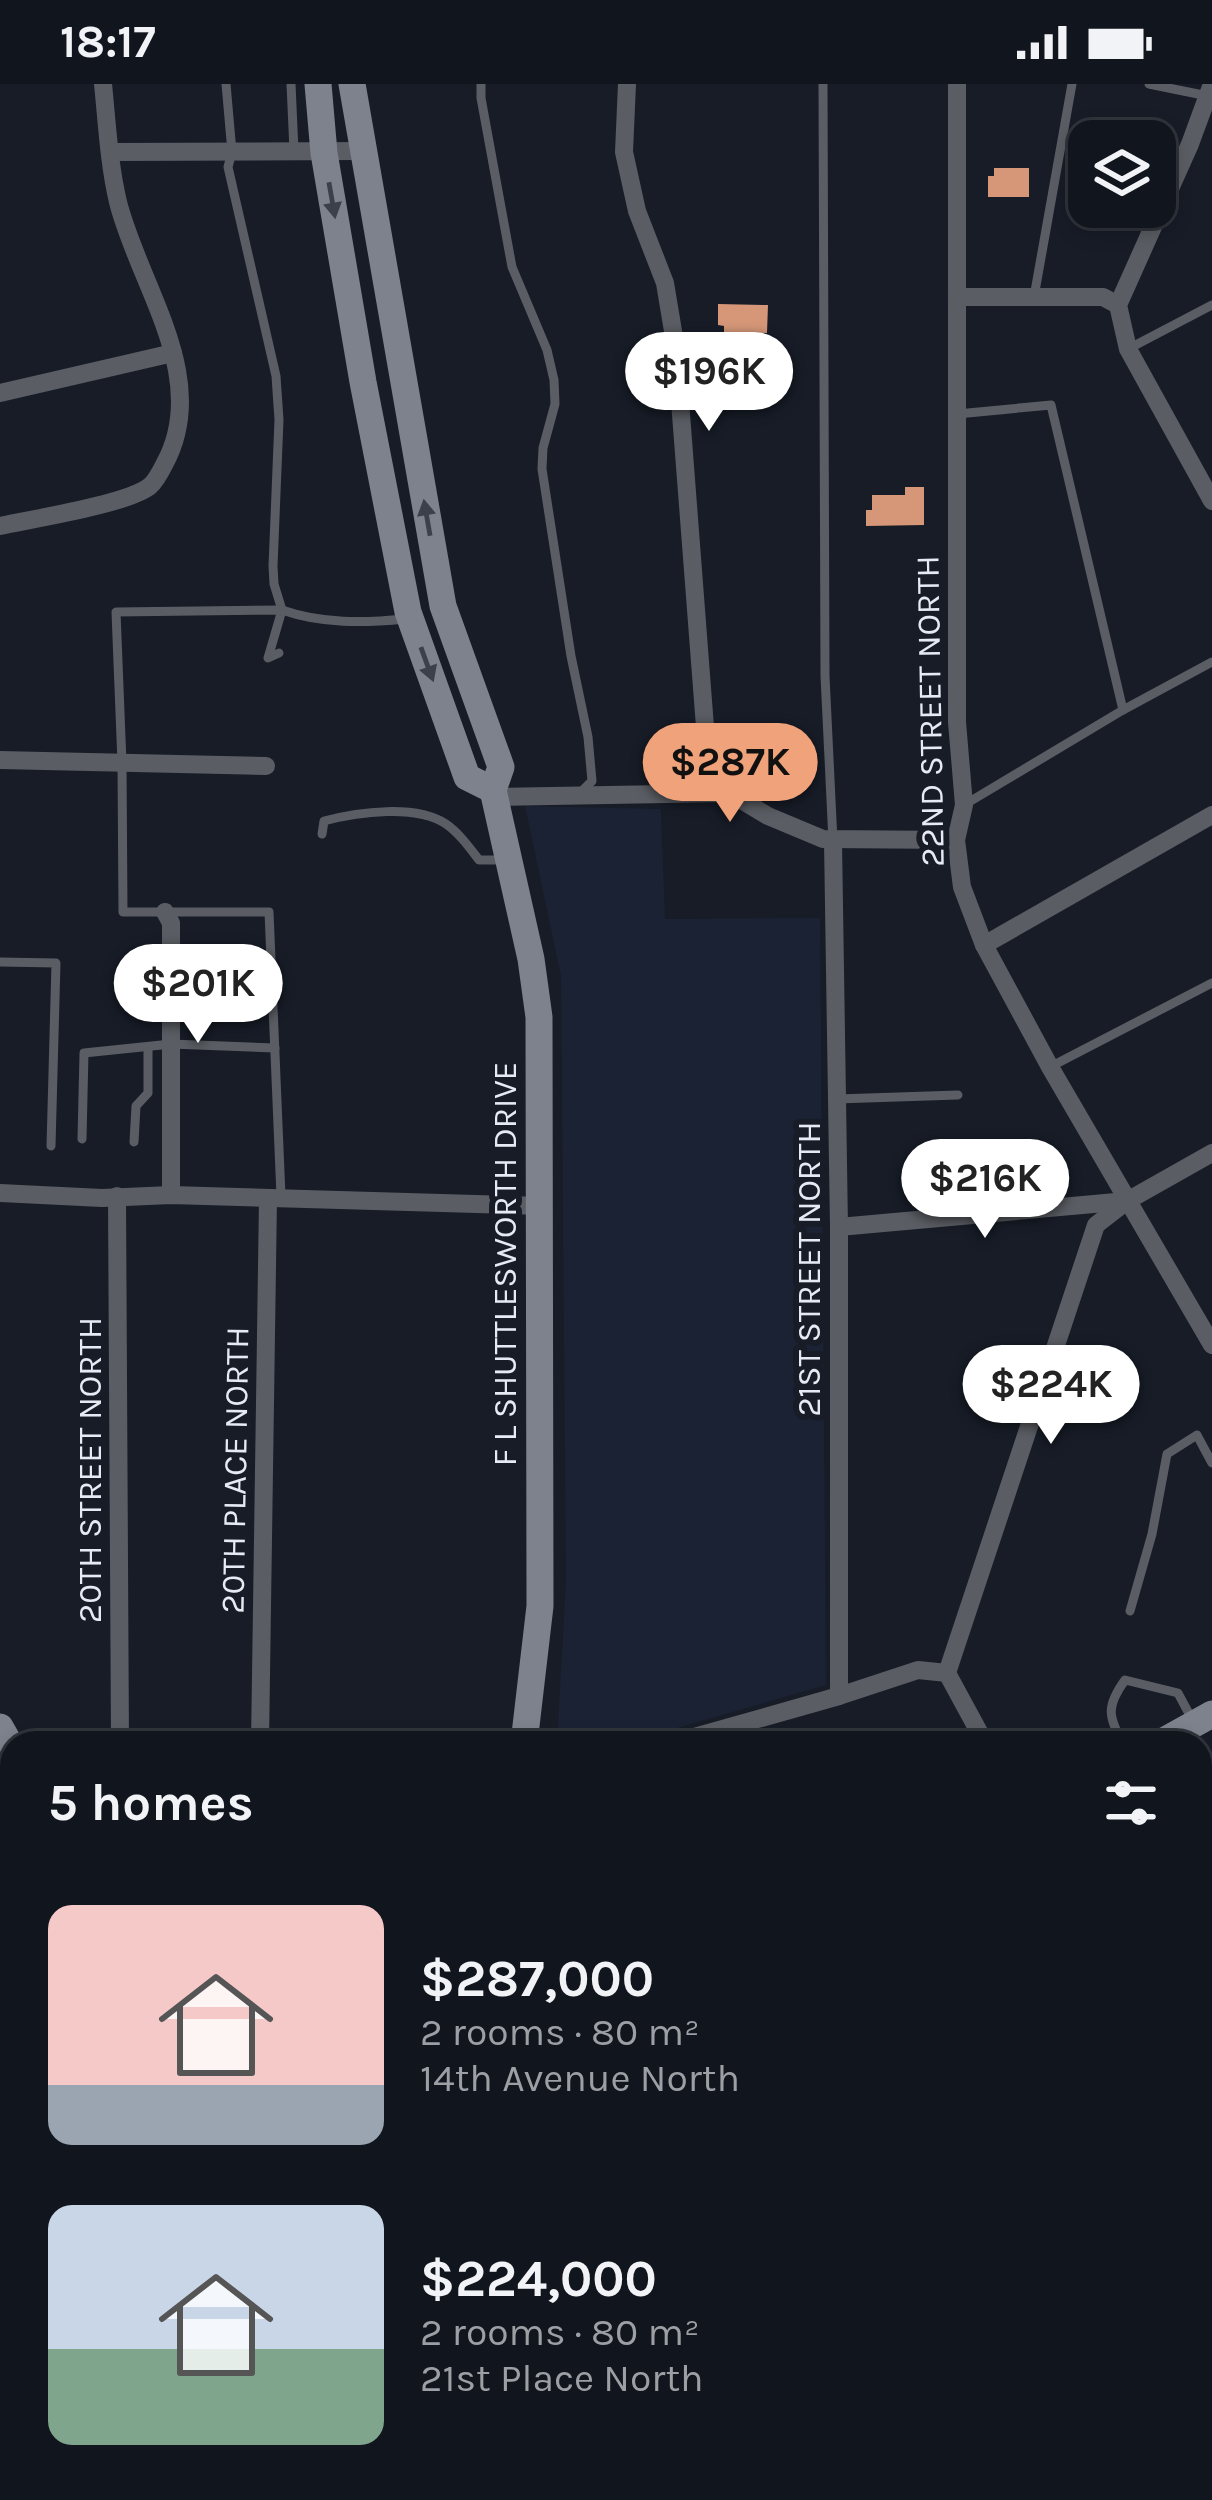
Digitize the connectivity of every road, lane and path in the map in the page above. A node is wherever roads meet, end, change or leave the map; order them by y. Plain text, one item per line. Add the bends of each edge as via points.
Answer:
1 (103, 84) edge
2 (226, 84) edge
3 (291, 84) edge
4 (318, 84) edge
5 (352, 84) edge
6 (481, 84) edge
7 (627, 84) edge
8 (824, 84) edge
9 (957, 84) edge
10 (1072, 84) edge
11 (1149, 84) edge
12 (1210, 90) edge
13 (362, 151) junction
14 (110, 152) junction
15 (232, 152) junction
16 (294, 153) junction
17 (324, 153) junction
18 (957, 297) junction
19 (1034, 298) junction
20 (1118, 304) junction
21 (1212, 305) edge
22 (1128, 349) junction
23 (173, 353) junction
24 (0, 393) edge
25 (957, 414) junction
26 (1212, 501) edge
27 (0, 526) edge
28 (282, 610) junction
29 (411, 619) junction
30 (279, 653) dead end
31 (1212, 662) edge
32 (1123, 710) junction
33 (0, 760) edge
34 (122, 763) junction
35 (266, 766) dead end
36 (710, 792) junction
37 (494, 793) junction
38 (578, 795) junction
39 (964, 805) junction
40 (1212, 815) edge
41 (322, 834) dead end
42 (956, 840) junction
43 (833, 841) junction
44 (508, 860) junction
45 (165, 912) junction
46 (984, 945) junction
47 (0, 962) edge
48 (1212, 983) edge
49 (171, 1044) junction
50 (148, 1047) junction
51 (275, 1048) junction
52 (1050, 1067) junction
53 (958, 1094) dead end
54 (837, 1100) junction
55 (82, 1138) dead end
56 (134, 1142) dead end
57 (51, 1146) dead end
58 (1212, 1153) edge
59 (0, 1193) edge
60 (171, 1195) junction
61 (117, 1196) junction
62 (275, 1198) junction
63 (1127, 1201) junction
64 (541, 1207) junction
65 (838, 1227) junction
66 (1212, 1345) edge
67 (1212, 1426) edge
68 (1197, 1435) junction
69 (1212, 1462) edge
70 (1130, 1611) dead end
71 (947, 1673) junction
72 (839, 1696) junction
73 (1203, 1719) edge
74 (120, 1731) edge
75 (260, 1731) edge
76 (525, 1731) edge
77 (715, 1731) edge
78 (979, 1731) edge
79 (1118, 1731) edge

1 - 14 street
2 - 15 lane
3 - 16 lane
4 - 17 main road, F L SHUTTLESWORTH DRIVE
5 - 13 main road, F L SHUTTLESWORTH DRIVE
6 - 38 lane via 512,267 554,380 542,469 588,737 592,781
7 - 36 street via 624,152 676,349
8 - 43 lane via 824,653
9 - 18 street, 22ND STREET NORTH
10 - 19 lane
11 - 12 lane
12 - 20 street
13 - 17 street
37 -> 13 main road, F L SHUTTLESWORTH DRIVE via 501,767 443,606
14 - 15 street
14 - 23 street via 118,202
15 - 16 street
15 - 28 lane via 228,167 276,376 273,566
16 - 17 street
17 -> 29 main road, F L SHUTTLESWORTH DRIVE
18 - 19 street
18 - 25 street, 22ND STREET NORTH
19 - 20 street
20 - 22 street
21 - 22 lane
22 - 26 street
23 - 24 street
23 - 27 street via 180,425 148,488
25 - 32 lane via 1052,406
25 - 39 street, 22ND STREET NORTH
28 - 29 lane via 332,621
28 - 30 lane via 268,658
28 - 34 lane via 116,612
29 -> 37 main road, F L SHUTTLESWORTH DRIVE via 467,777
31 - 32 lane
32 - 39 lane
33 - 34 street
34 - 35 street
34 - 45 lane via 123,912
36 - 38 street
36 - 43 street
37 - 38 street
37 - 44 main road, F L SHUTTLESWORTH DRIVE
39 - 42 street, 22ND STREET NORTH
40 - 46 street
41 - 44 lane via 324,821 356,813 423,814 446,824 478,860
42 - 43 street
42 - 46 street, 22ND STREET NORTH via 962,887
43 - 54 street, 21ST STREET NORTH
44 - 64 main road, F L SHUTTLESWORTH DRIVE via 539,1017
45 - 49 street
45 - 51 lane via 269,912
46 - 52 street, 22ND STREET NORTH
47 - 57 lane via 56,963
48 - 52 lane
49 - 50 lane
49 - 51 lane
49 - 60 street
50 - 55 lane via 84,1053
50 - 56 lane via 148,1093 136,1106
51 - 62 lane
52 - 63 street, 22ND STREET NORTH
53 - 54 lane
54 - 65 street, 21ST STREET NORTH
58 - 63 street
59 - 61 street
60 - 61 street
60 - 62 street
61 - 74 street, 20TH STREET NORTH
62 - 64 street
62 - 75 street, 20TH PLACE NORTH
63 - 65 street
63 - 66 street, 22ND STREET NORTH
63 - 71 street via 1096,1225
64 - 76 main road, F L SHUTTLESWORTH DRIVE via 540,1606
65 - 72 street, 21ST STREET NORTH
67 - 68 lane
68 - 69 lane
68 - 70 lane via 1167,1454
71 - 72 street via 918,1670
71 - 78 street
72 - 77 street
73 - 79 lane via 1178,1693 1125,1679 1112,1698

